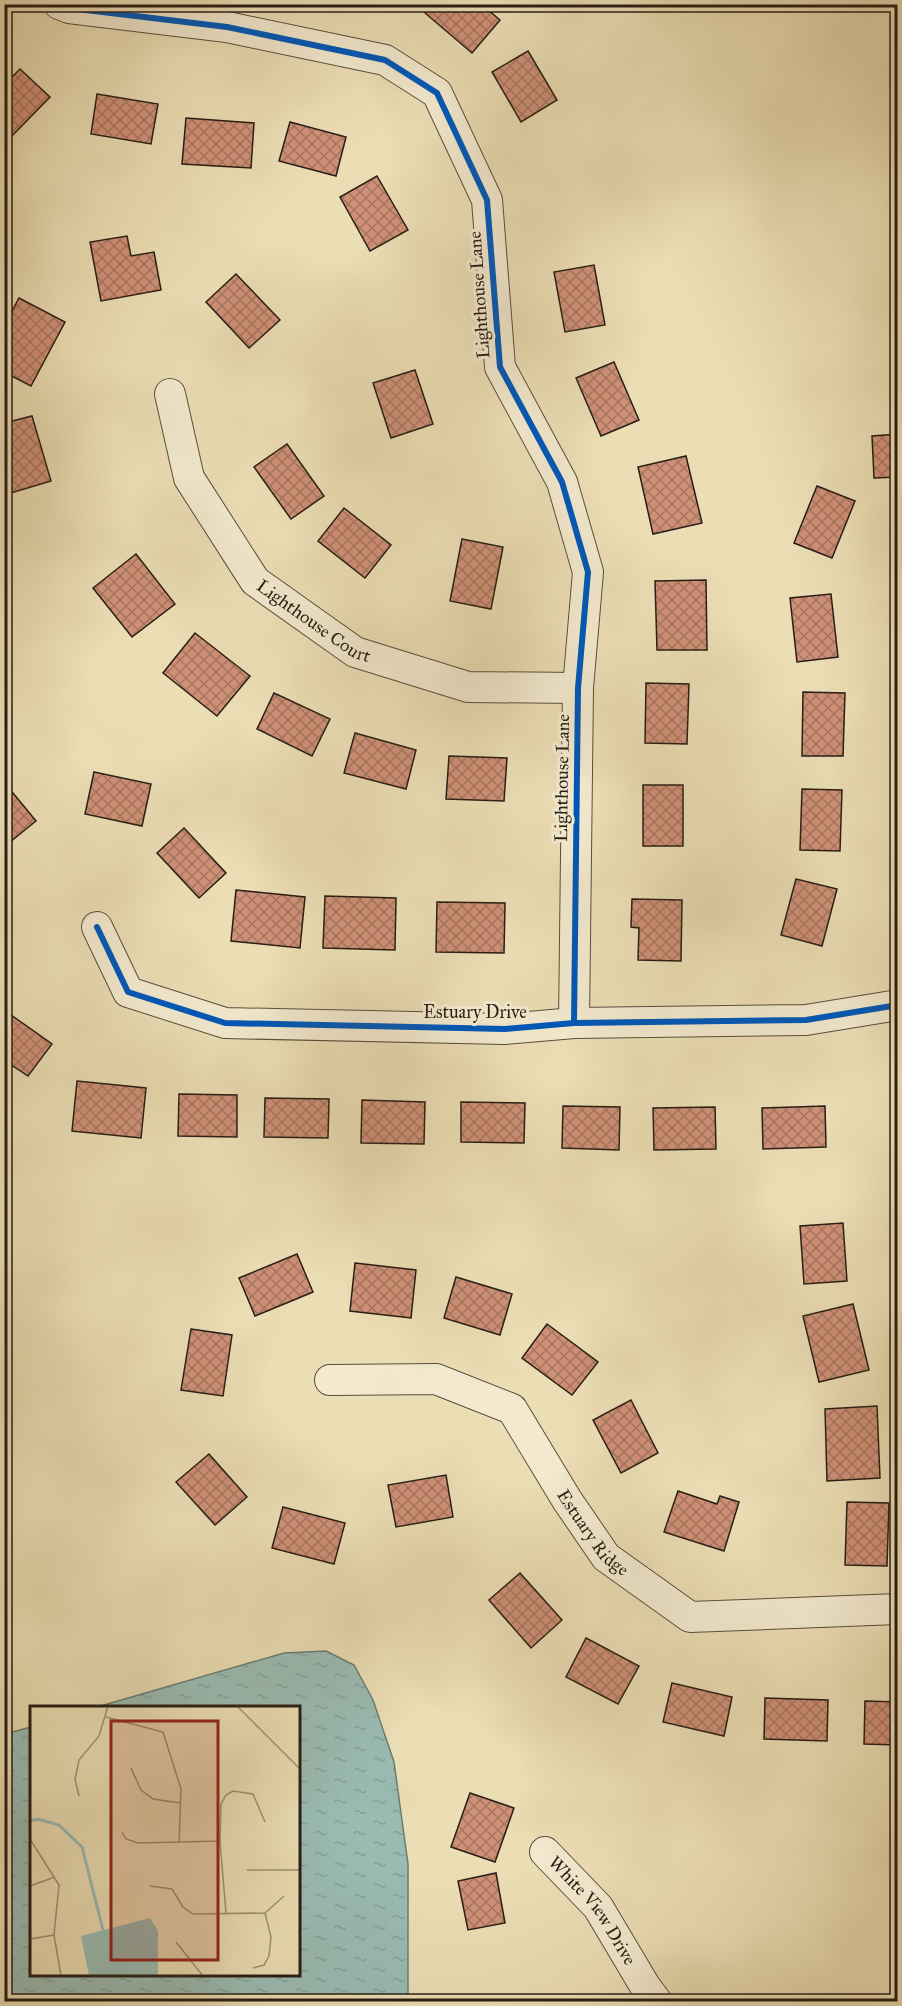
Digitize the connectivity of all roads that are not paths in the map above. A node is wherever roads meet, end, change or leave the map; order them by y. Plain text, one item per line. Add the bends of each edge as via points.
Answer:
1 (59, 4) edge
2 (170, 394) dead end
3 (578, 688) junction
4 (97, 927) dead end
5 (897, 1005) edge
6 (574, 1023) junction
7 (330, 1380) dead end
8 (897, 1609) edge
9 (545, 1852) dead end
10 (657, 2001) edge

1 - 3 street, Lighthouse Lane via 227,27 385,60 437,93 487,200 500,367 562,482 588,572
2 - 3 street, Lighthouse Court via 189,478 255,580 355,652 468,687
3 - 6 street, Lighthouse Lane
4 - 6 street, Estuary Drive via 128,992 225,1023 505,1029
5 - 6 street, Estuary Drive via 806,1020
7 - 8 street, Estuary Ridge via 436,1379 512,1409 606,1557 690,1617
9 - 10 street, White View Drive via 598,1907

